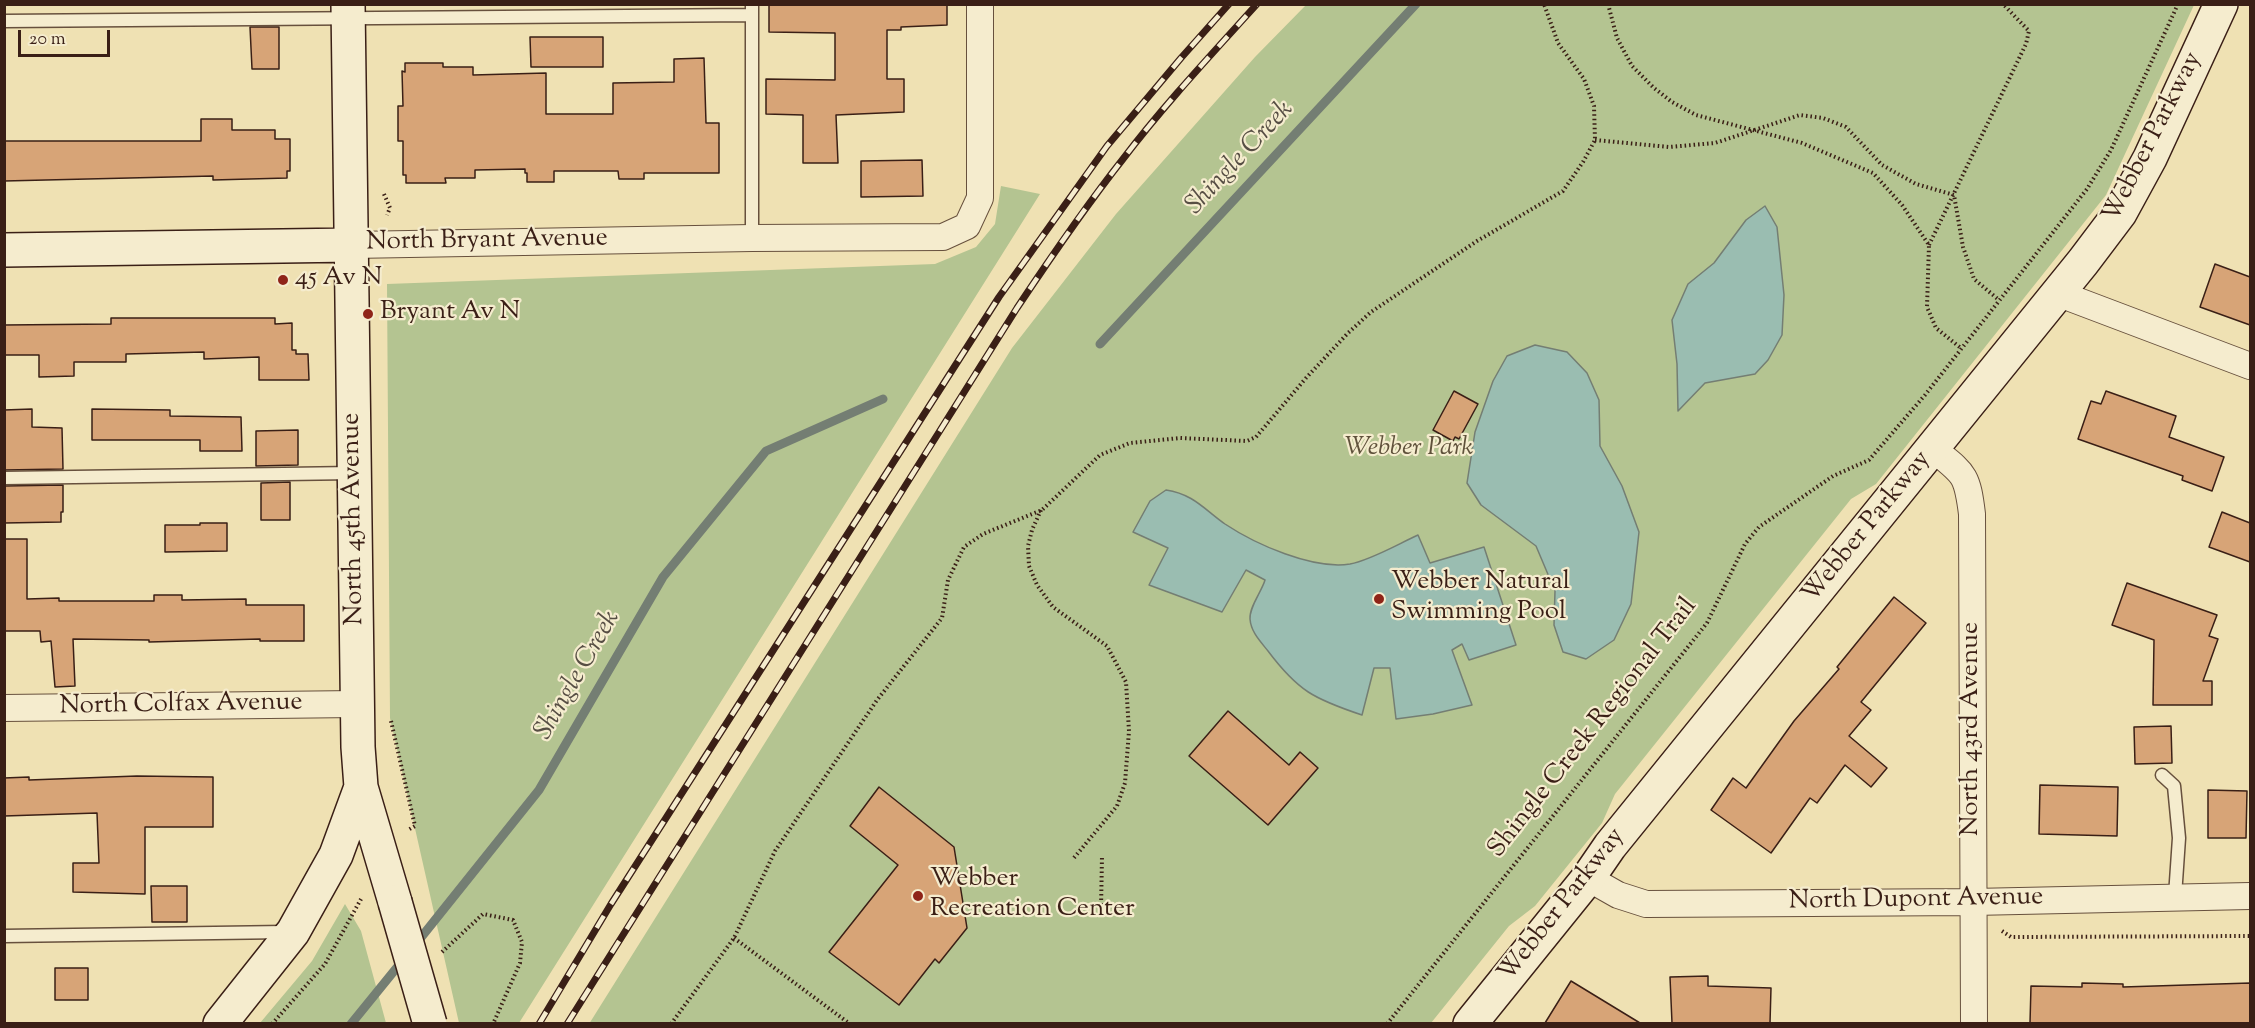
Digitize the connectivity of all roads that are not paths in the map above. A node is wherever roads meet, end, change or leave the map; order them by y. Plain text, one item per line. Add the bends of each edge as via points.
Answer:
1 (980, 4) edge
2 (2221, 4) edge
3 (752, 10) edge
4 (348, 11) edge
5 (4, 21) edge
6 (752, 238) junction
7 (352, 245) junction
8 (4, 250) edge
9 (2057, 293) junction
10 (2250, 366) edge
11 (1933, 449) junction
12 (355, 473) junction
13 (4, 478) edge
14 (357, 704) junction
15 (4, 708) edge
16 (2162, 776) dead end
17 (361, 787) junction
18 (1588, 878) junction
19 (2250, 896) edge
20 (2175, 897) junction
21 (1973, 902) junction
22 (293, 932) junction
23 (4, 936) edge
24 (220, 1023) edge
25 (430, 1023) edge
26 (1470, 1023) edge
27 (1974, 1023) edge

1 - 6 street, North Bryant Avenue via 980,198 967,226 943,237
2 - 9 street, Webber Parkway via 2150,158 2120,213
3 - 4 lane
3 - 6 lane
4 - 5 lane
4 - 7 street, North 45th Avenue
6 - 7 street, North Bryant Avenue
7 - 8 street, North Bryant Avenue
7 - 12 street, North 45th Avenue
9 - 10 street
9 - 11 street, Webber Parkway
11 - 18 street, Webber Parkway
11 - 21 street, North 43rd Avenue via 1960,471 1969,485 1972,514
12 - 13 lane
12 - 14 street, North 45th Avenue
14 - 15 street, North Colfax Avenue
14 - 17 street, North 45th Avenue
16 - 20 lane via 2174,786 2179,838
17 - 22 street via 336,855
17 - 25 street, North 45th Avenue, bridge
18 - 21 street, North Dupont Avenue via 1618,895 1646,904
18 - 26 street, Webber Parkway
19 - 20 street, North Dupont Avenue
20 - 21 street, North Dupont Avenue
21 - 27 street, North 43rd Avenue
22 - 23 lane
22 - 24 street

